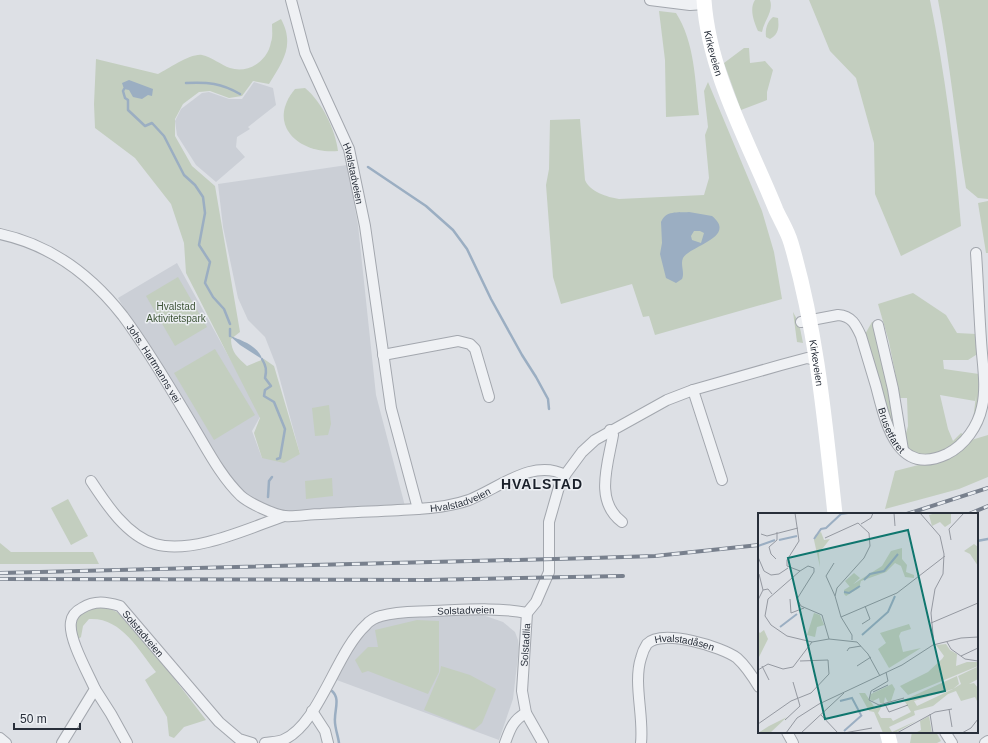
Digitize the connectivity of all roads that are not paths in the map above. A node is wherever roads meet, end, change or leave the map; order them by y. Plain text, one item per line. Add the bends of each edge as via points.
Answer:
1 (291, 0) edge
2 (650, 0) edge
3 (704, 2) edge
4 (0, 234) edge
5 (976, 253) dead end
6 (806, 321) junction
7 (878, 325) dead end
8 (384, 355) junction
9 (811, 361) junction
10 (985, 366) edge
11 (694, 390) junction
12 (489, 397) dead end
13 (610, 430) junction
14 (903, 450) junction
15 (565, 475) junction
16 (722, 480) dead end
17 (91, 481) dead end
18 (418, 509) junction
19 (835, 513) edge
20 (284, 516) junction
21 (622, 522) dead end
22 (527, 612) junction
23 (758, 685) edge
24 (94, 689) junction
25 (312, 711) junction
26 (526, 713) junction
27 (788, 733) edge
28 (888, 733) edge
29 (946, 733) edge
30 (0, 738) edge
31 (988, 741) edge
32 (6, 743) edge
33 (62, 743) edge
34 (127, 743) edge
35 (252, 743) edge
36 (265, 743) edge
37 (328, 743) edge
38 (505, 743) edge
39 (543, 743) edge
40 (640, 743) edge
41 (793, 743) edge
42 (890, 743) edge
43 (952, 743) edge
44 (985, 743) edge

1 - 8 street, Hvalstadveien via 305,53 350,149 365,226
2 - 3 street via 690,5
3 - 6 main road, Kirkeveien via 708,31 720,72 778,215
4 - 20 street, Johs. Hartmanns vei via 43,247 65,260 104,295 123,316 226,479 242,496 260,507
5 - 10 street, Brusetfaret
6 - 9 main road, Kirkeveien
6 - 14 street, Brusetfaret via 838,315 855,323 887,428
7 - 14 street
8 - 12 street via 444,343 464,342 475,349
8 - 18 street, Hvalstadveien via 391,408
9 - 11 street via 782,365
9 - 19 main road, Kirkeveien
10 - 14 street, Brusetfaret via 982,406 978,419 961,443 939,458 916,457
11 - 13 street via 667,400
11 - 16 street
13 - 15 street via 582,452
13 - 21 street via 613,435 605,485 607,503
15 - 18 street, Hvalstadveien via 553,470 534,470 458,503
15 - 22 street, Solstadlia via 558,487 549,522 549,572 536,602
17 - 20 street, Johs. Hartmanns vei via 131,530 154,544 170,546 204,542
18 - 20 street, Johs. Hartmanns vei
22 - 25 street, Solstadveien via 458,610 379,616 366,624 354,639
22 - 26 street, Solstadlia via 522,691
23 - 40 street, Hvalstadåsen via 749,670 724,651 666,637 647,644 638,673 642,733
24 - 33 street
24 - 34 street
24 - 35 street, Solstadveien via 71,634 71,623 78,610 100,601 120,606 219,722 239,740
25 - 36 street, Solstadveien via 292,735
25 - 37 street
26 - 38 street via 512,724
26 - 39 street, Solstadlia
27 - 41 street
28 - 42 main road
29 - 43 street
30 - 32 street
31 - 44 street

